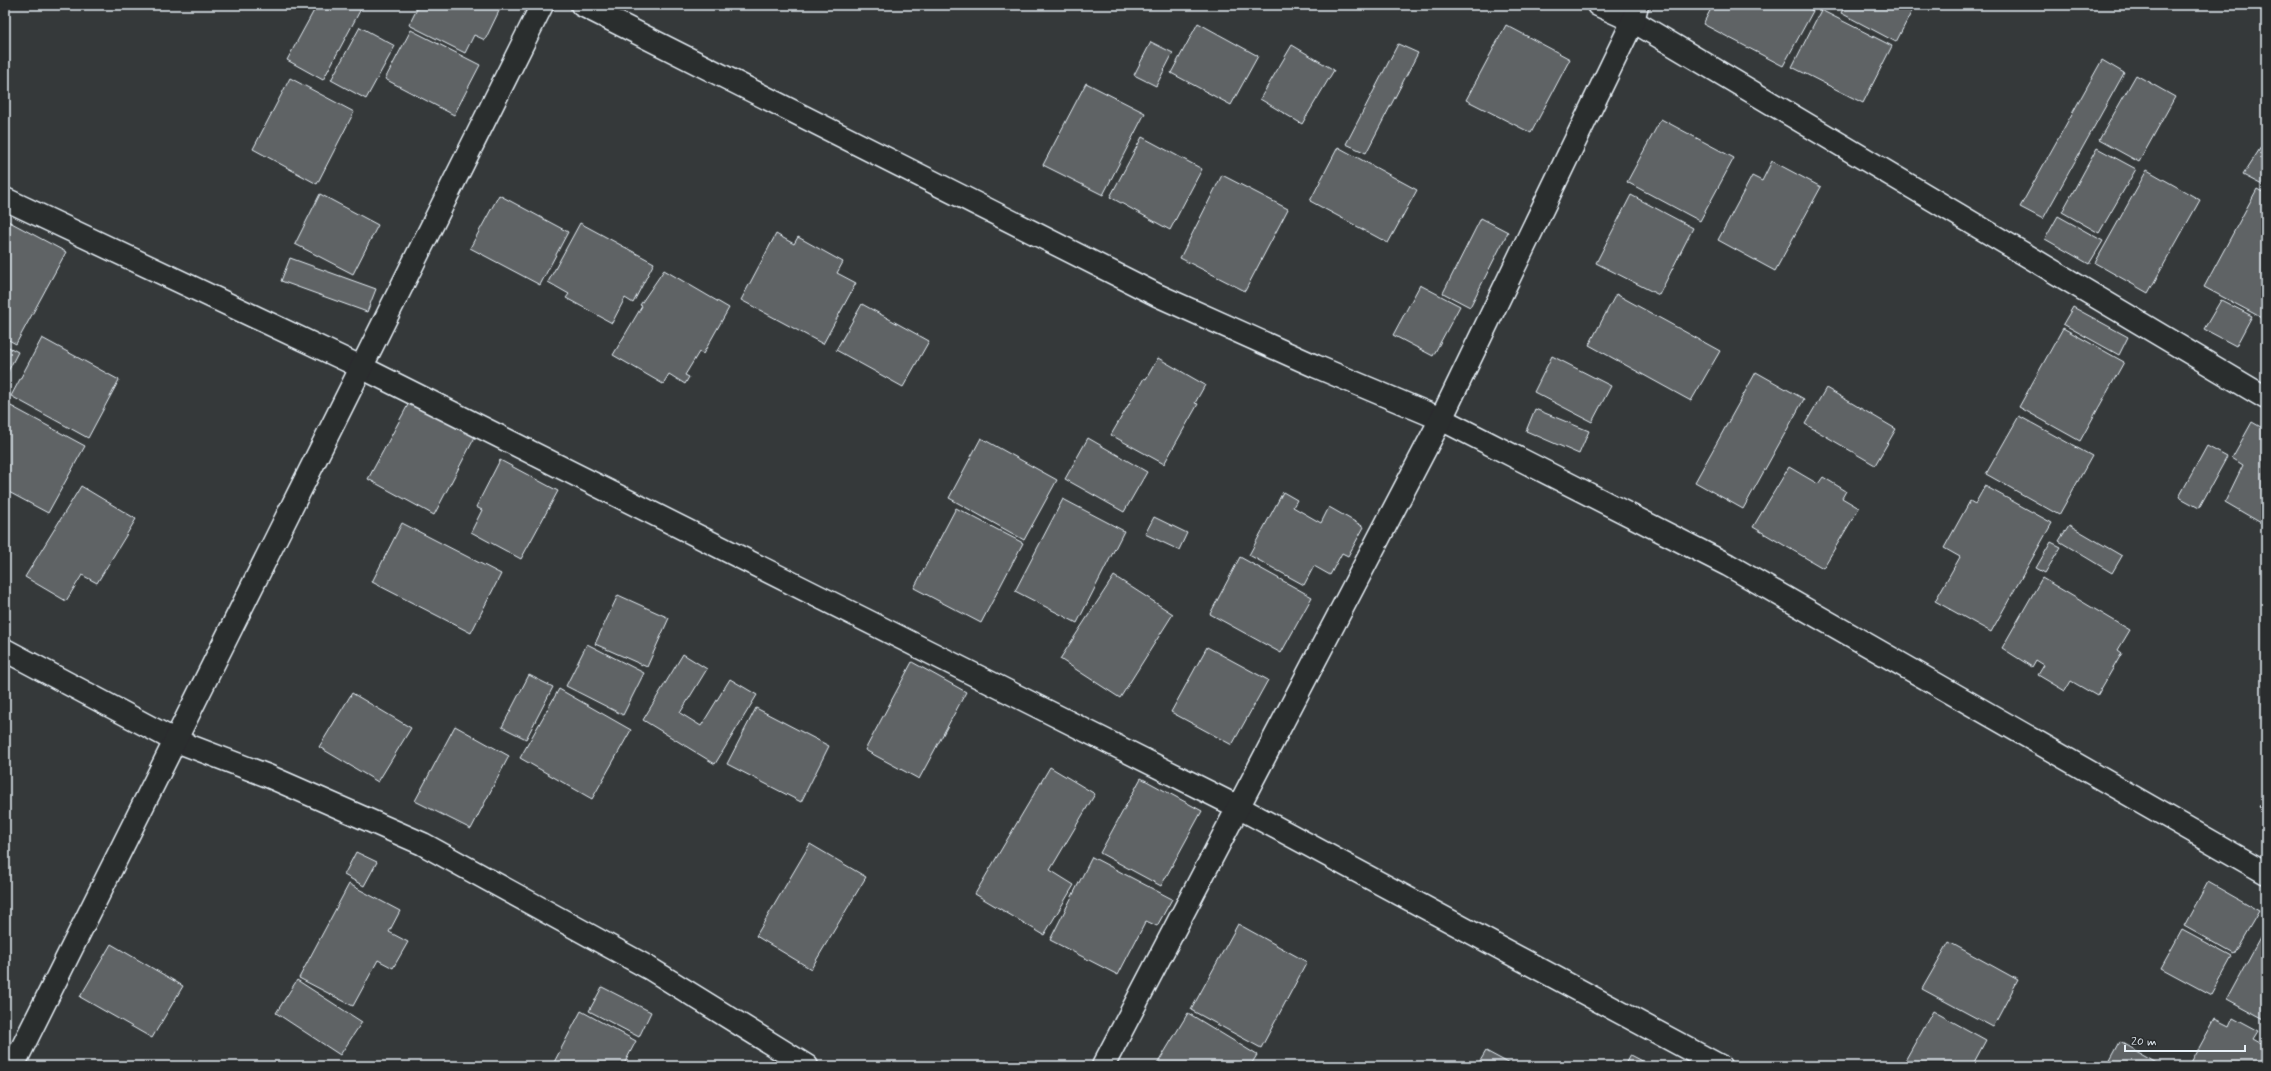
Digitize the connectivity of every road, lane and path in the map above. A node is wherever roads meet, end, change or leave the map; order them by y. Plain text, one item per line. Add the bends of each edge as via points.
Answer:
1 (542, 5) edge
2 (582, 5) edge
3 (1598, 5) edge
4 (1635, 13) edge
5 (5, 199) edge
6 (363, 368) junction
7 (2266, 398) edge
8 (1441, 419) junction
9 (5, 650) edge
10 (174, 740) junction
11 (1238, 807) junction
12 (2266, 873) edge
13 (13, 1066) edge
14 (807, 1066) edge
15 (1102, 1066) edge
16 (1720, 1066) edge

1 - 6 street
2 - 8 street via 1157,295
3 - 4 street
4 - 7 street
4 - 8 street
5 - 6 street
6 - 10 street
6 - 11 street
8 - 11 street
8 - 12 street via 1728,565
9 - 10 street
10 - 13 street
10 - 14 street via 268,776 423,844 649,968
11 - 15 street
11 - 16 street

